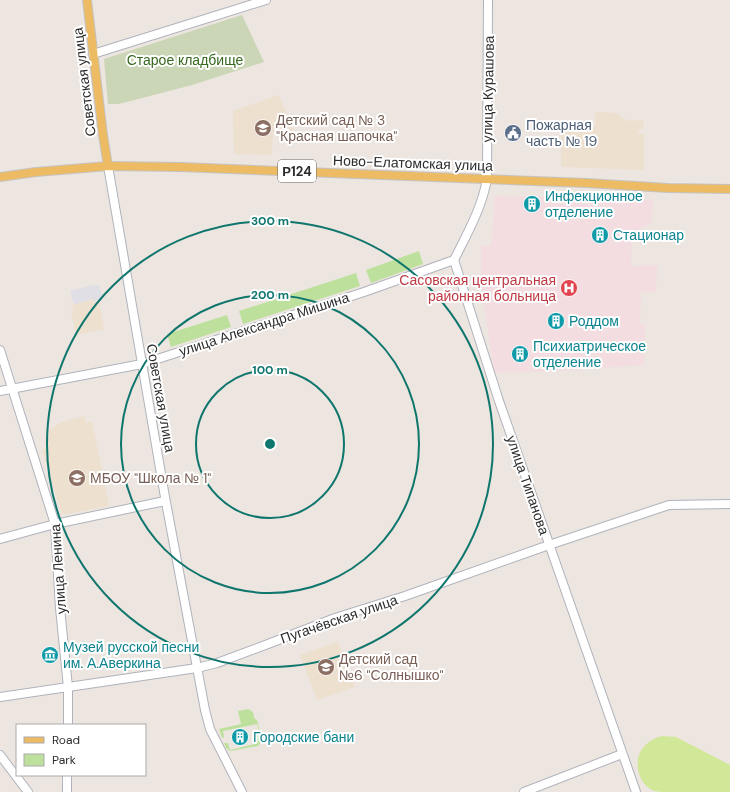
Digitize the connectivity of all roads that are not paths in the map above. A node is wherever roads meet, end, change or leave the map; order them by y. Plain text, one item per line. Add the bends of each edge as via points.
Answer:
1 (87, 0) edge
2 (266, 0) edge
3 (488, 0) edge
4 (93, 54) junction
5 (108, 166) junction
6 (0, 178) edge
7 (487, 179) junction
8 (730, 189) edge
9 (454, 260) junction
10 (0, 350) edge
11 (142, 364) junction
12 (12, 388) junction
13 (0, 391) edge
14 (165, 501) junction
15 (730, 504) edge
16 (55, 524) junction
17 (0, 539) edge
18 (549, 545) junction
19 (197, 668) junction
20 (68, 687) junction
21 (0, 697) edge
22 (68, 724) edge
23 (622, 754) junction
24 (0, 755) edge
25 (67, 776) edge
26 (28, 792) edge
27 (67, 792) edge
28 (242, 792) edge
29 (524, 792) edge
30 (636, 792) edge

1 - 4 main road, Советская улица
2 - 4 street
3 - 7 street, улица Курашова
4 - 5 main road, Советская улица
5 - 6 main road, Ново-Елатомская улица
5 - 7 main road, Ново-Елатомская улица / Р124
5 - 11 street, Советская улица
7 - 8 main road, Ново-Елатомская улица / Р124
7 - 9 street via 478,210
9 - 11 street, улица Александра Мишина
9 - 18 street, улица Типанова
10 - 12 street, улица Ленина
11 - 12 street, улица Александра Мишина
11 - 14 street, Советская улица
12 - 13 street, улица Александра Мишина
12 - 16 street, улица Ленина
14 - 16 street
14 - 19 street, Советская улица
15 - 18 street, Пугачёвская улица via 669,505
16 - 17 street
16 - 20 street, улица Ленина
18 - 19 street, Пугачёвская улица
18 - 23 street, улица Типанова
19 - 20 street, Пугачёвская улица
19 - 28 street, Советская улица via 210,729
20 - 21 street, Пугачёвская улица
20 - 22 street, улица Ленина
23 - 29 street
23 - 30 street, улица Типанова
24 - 26 street
25 - 27 street

